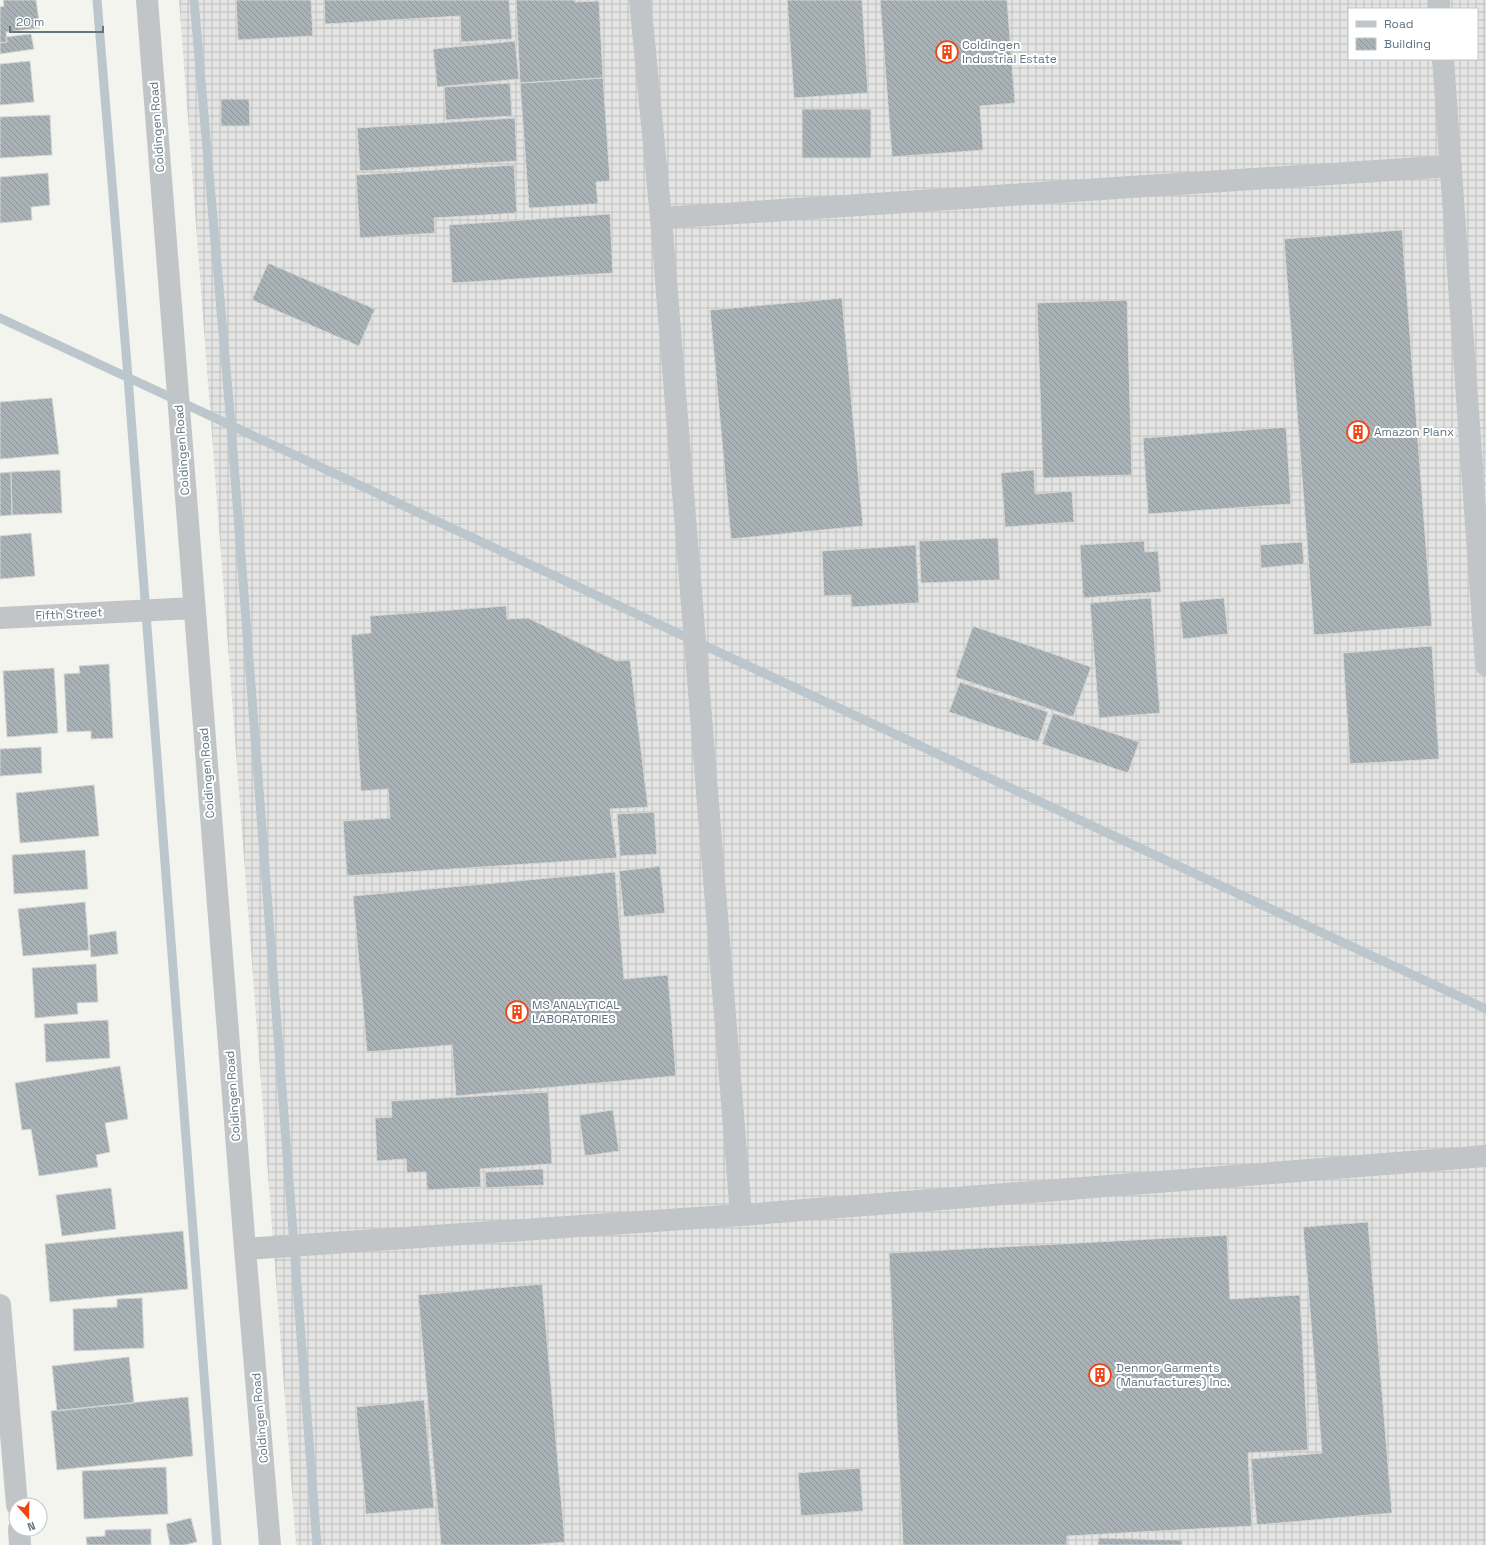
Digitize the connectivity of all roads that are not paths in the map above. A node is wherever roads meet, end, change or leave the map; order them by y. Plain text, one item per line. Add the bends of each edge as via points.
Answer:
1 (147, 0) edge
2 (640, 0) edge
3 (1443, 60) edge
4 (1451, 166) junction
5 (661, 218) junction
6 (194, 608) junction
7 (0, 618) edge
8 (1486, 665) edge
9 (1486, 1156) edge
10 (741, 1215) junction
11 (245, 1249) junction
12 (0, 1306) edge
13 (16, 1497) edge
14 (270, 1545) edge

1 - 6 street, Coldingen Road
2 - 5 street
3 - 4 street
4 - 5 street
4 - 8 street
5 - 10 street
6 - 7 street, Fifth Street
6 - 11 street, Coldingen Road
9 - 10 street
10 - 11 street
11 - 14 street, Coldingen Road
12 - 13 street

